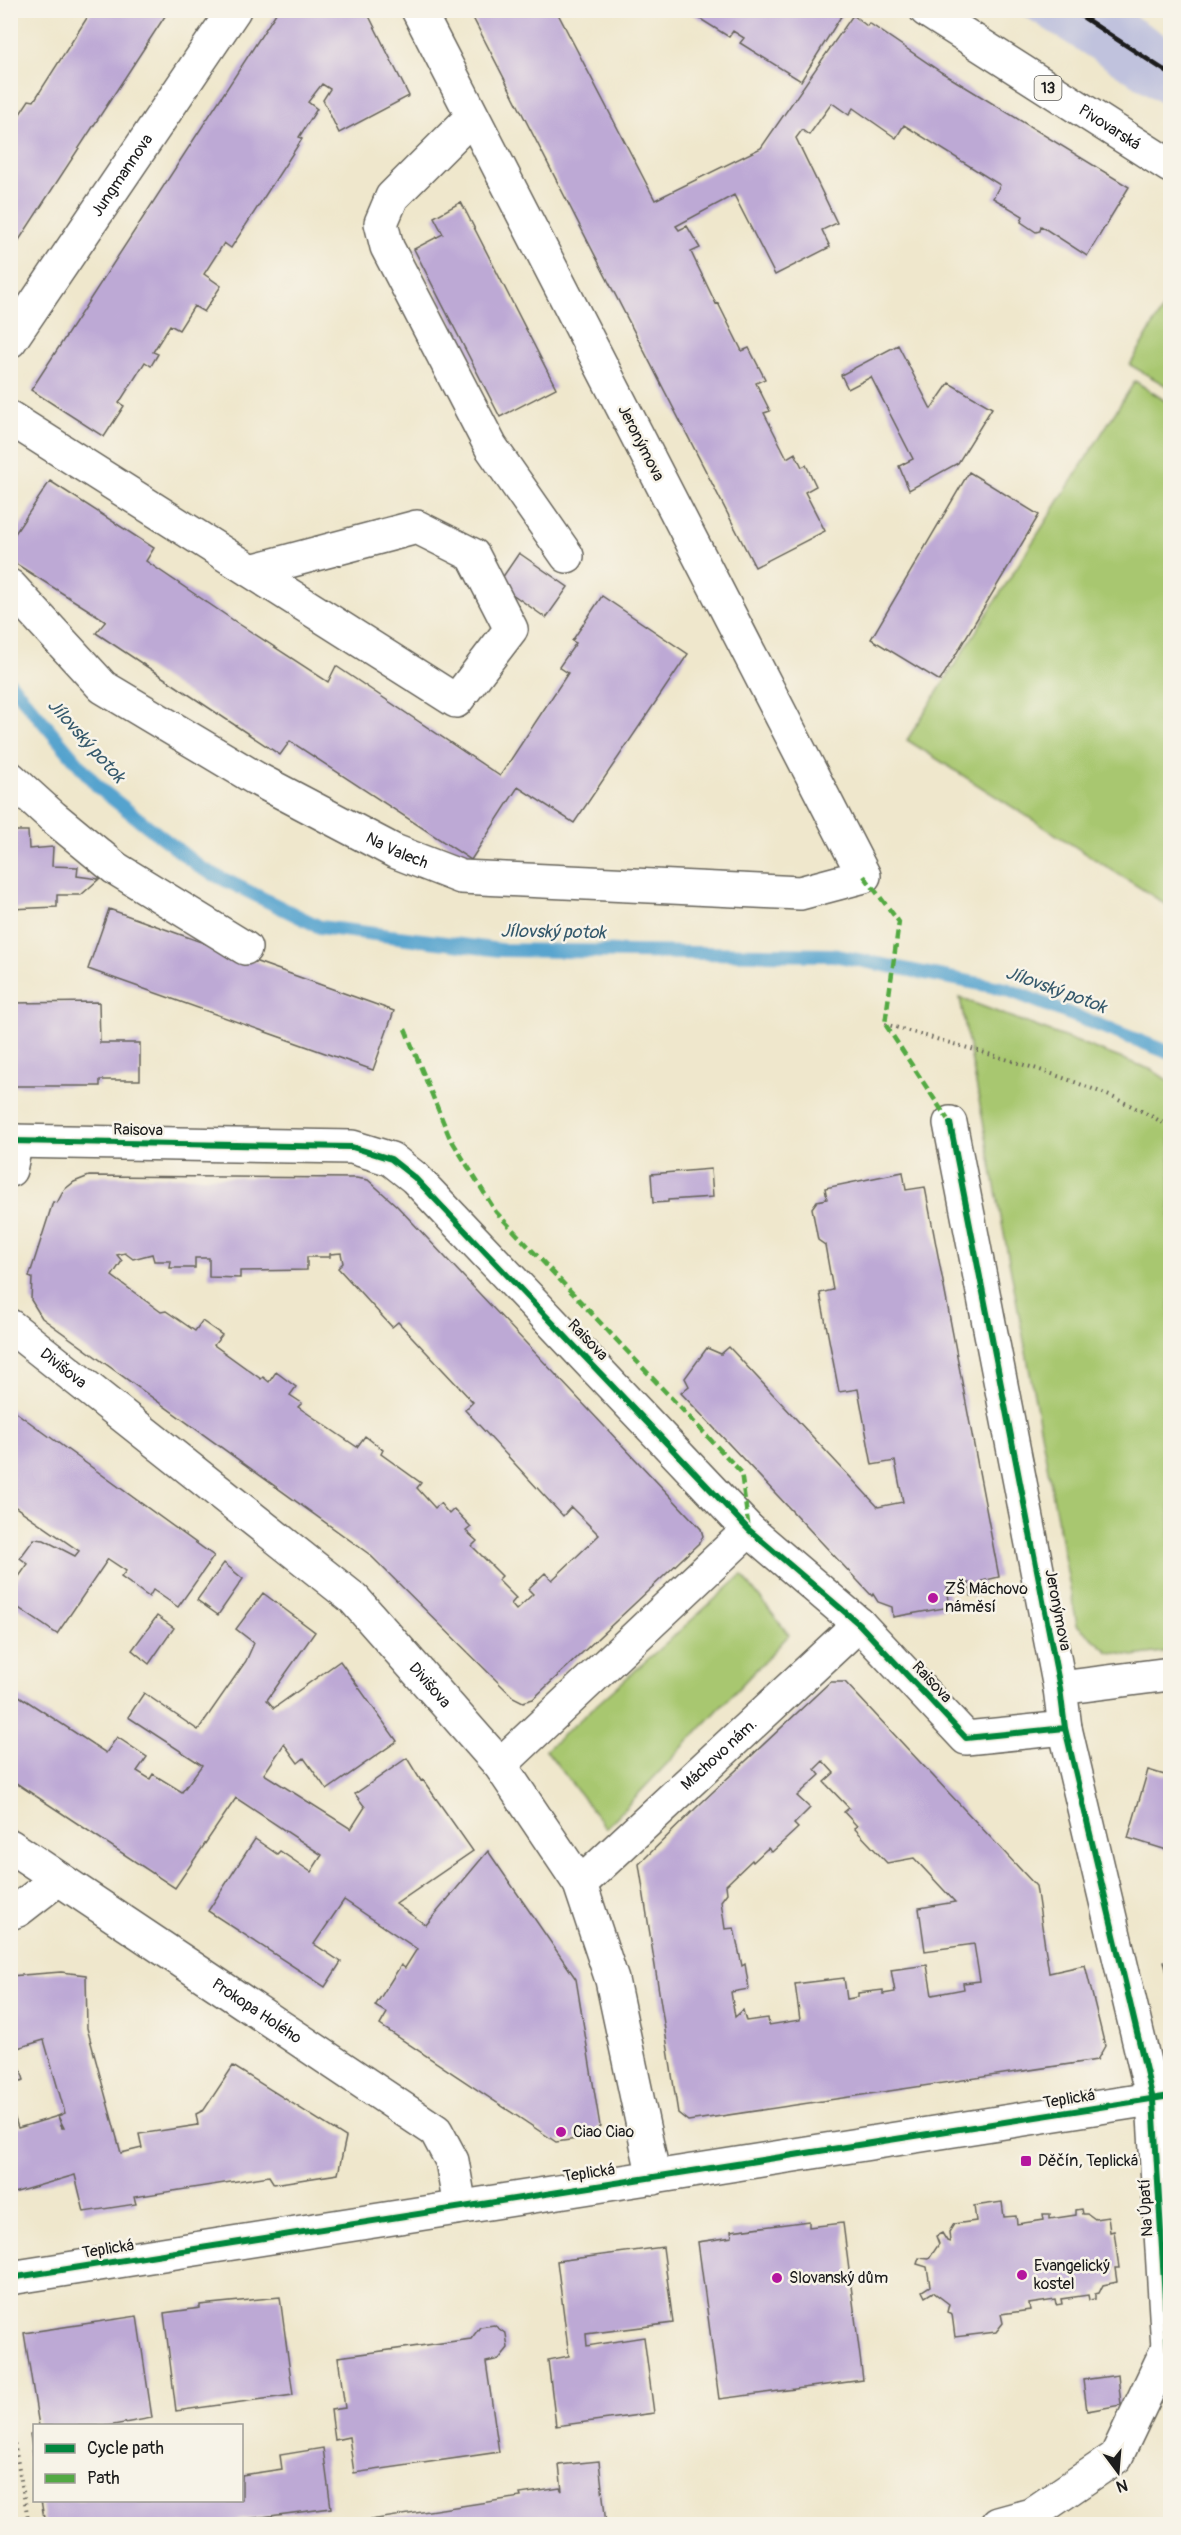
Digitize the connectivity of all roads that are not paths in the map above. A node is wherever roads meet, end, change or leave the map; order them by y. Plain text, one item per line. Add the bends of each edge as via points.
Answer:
1 (234, 10) edge
2 (417, 10) edge
3 (926, 10) edge
4 (472, 117) junction
5 (1170, 166) edge
6 (10, 341) edge
7 (10, 418) edge
8 (567, 556) dead end
9 (251, 571) junction
10 (10, 586) edge
11 (10, 778) edge
12 (864, 876) joint
13 (245, 948) dead end
14 (950, 1124) dead end
15 (12, 1151) edge
16 (10, 1326) edge
17 (749, 1530) junction
18 (860, 1624) junction
19 (1170, 1674) edge
20 (1060, 1688) junction
21 (1065, 1728) junction
22 (500, 1765) junction
23 (10, 1845) edge
24 (58, 1879) junction
25 (580, 1884) junction
26 (10, 1913) edge
27 (1162, 2098) edge
28 (654, 2178) junction
29 (460, 2207) junction
30 (10, 2278) edge
31 (1169, 2349) edge
32 (998, 2524) edge

1 - 6 street, Jungmannova
2 - 4 street, Jeronýmova
3 - 5 street, Pivovarská / 13
4 - 8 street via 392,196 381,223 387,247 490,447
4 - 12 street, Jeronýmova
7 - 9 street
9 - 9 street via 456,701 511,629 473,555 417,527
10 - 12 street, Na Valech via 104,687 255,778 394,851 461,877 801,893
11 - 13 street via 115,868
14 - 20 street, Jeronýmova
15 - 17 street, Raisova via 352,1147 392,1159 415,1178
16 - 22 street, Divišova via 354,1599
17 - 18 street, Raisova
17 - 22 street
18 - 21 street, Raisova via 966,1738
18 - 25 street, Máchovo nám.
19 - 20 street
20 - 21 street, Jeronýmova
21 - 27 street, Jeronýmova
22 - 25 street, Divišova
23 - 24 street, Prokopa Holého
24 - 26 street
24 - 29 street, Prokopa Holého via 436,2131 452,2162
25 - 28 street, Divišova via 612,1980
27 - 28 street, Teplická
27 - 31 street, Na Úpatí
28 - 29 street, Teplická
29 - 30 street, Teplická
31 - 32 street via 1116,2457 1031,2515

